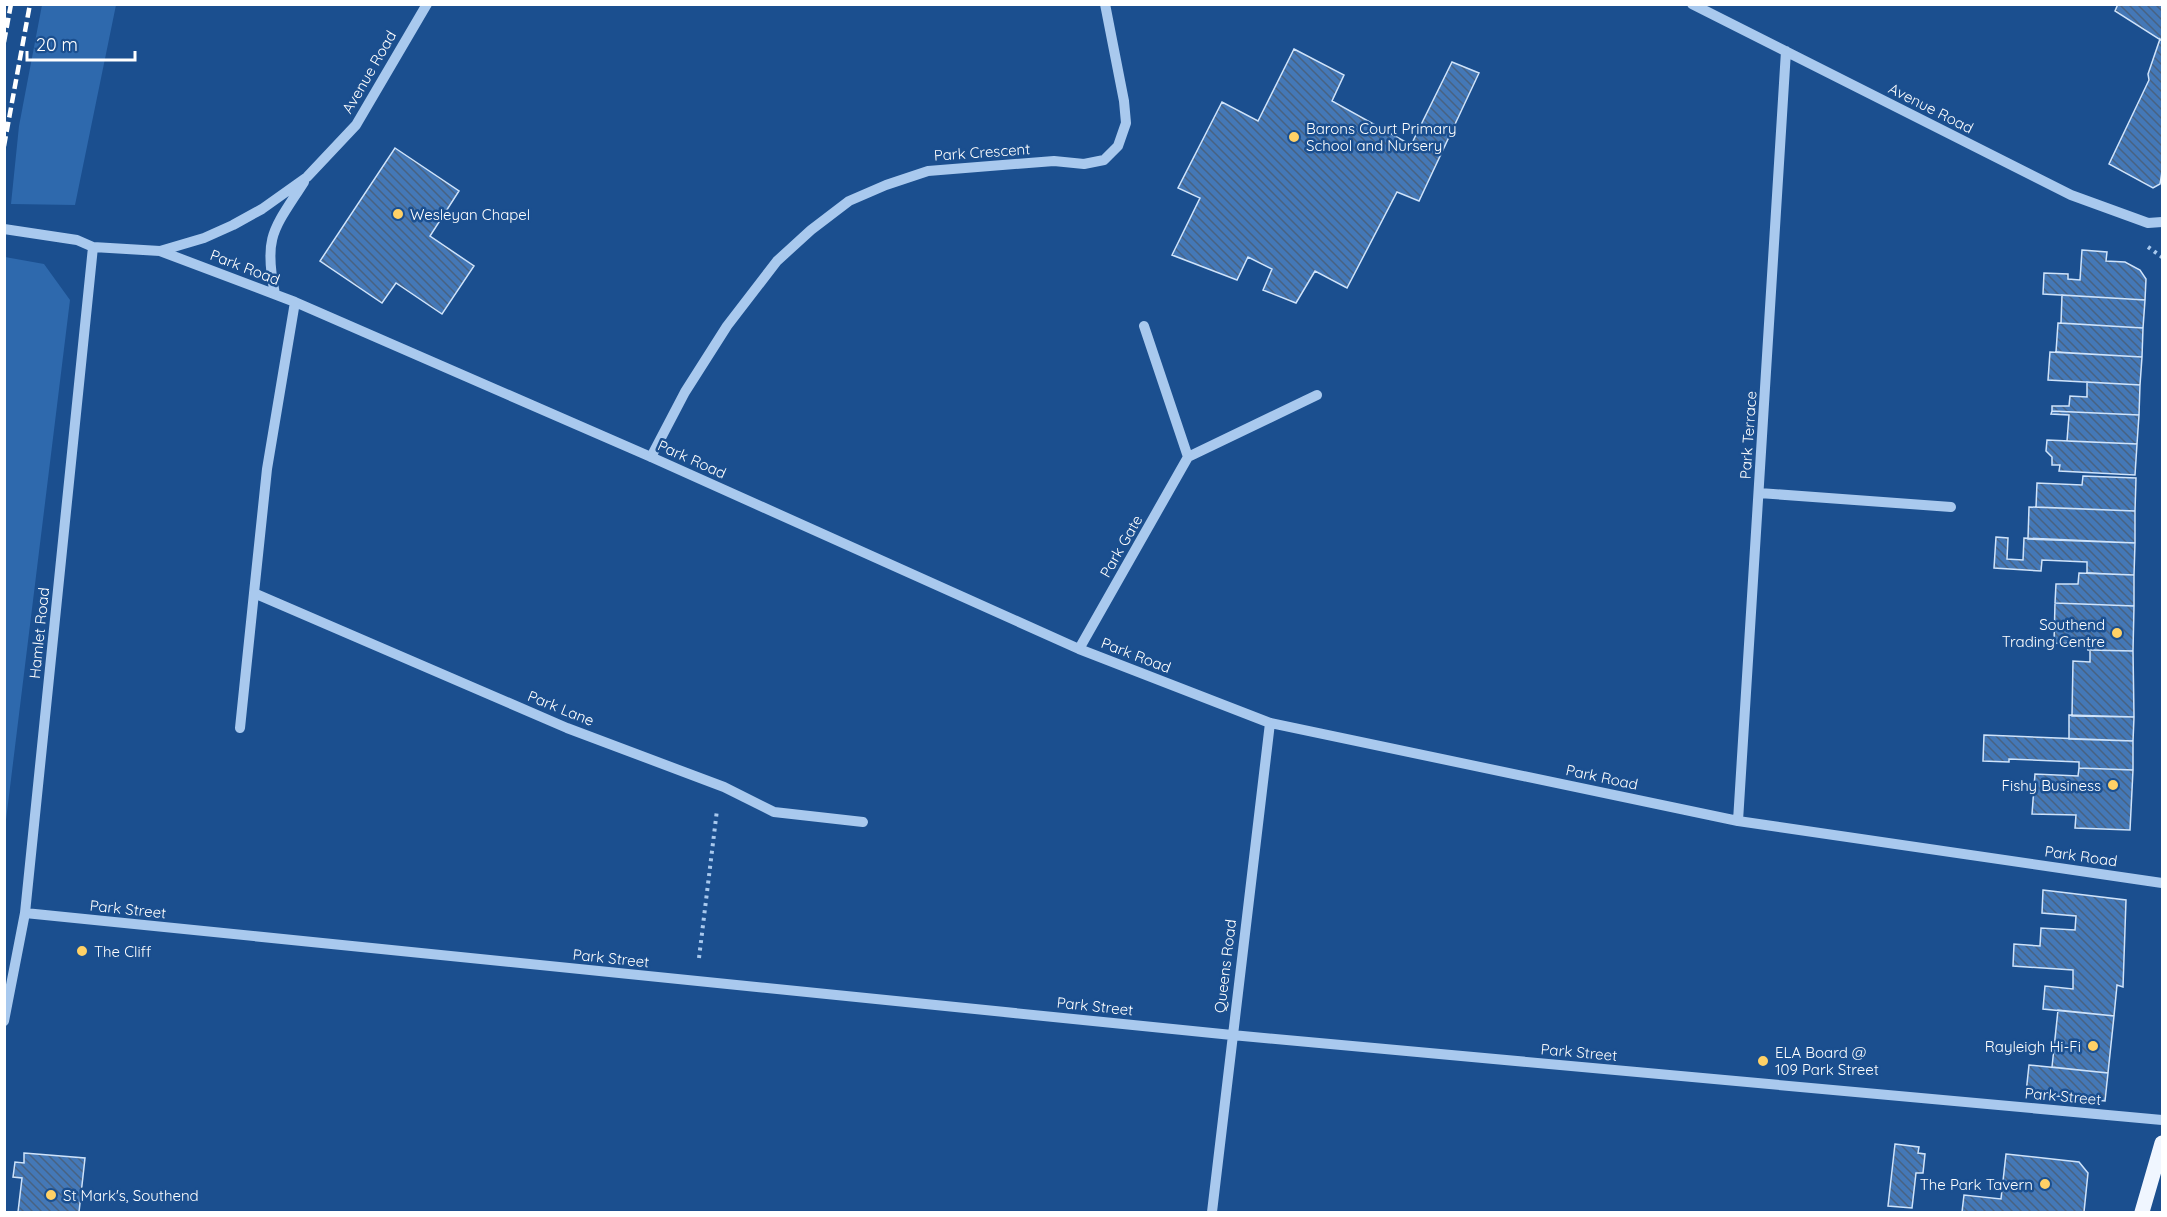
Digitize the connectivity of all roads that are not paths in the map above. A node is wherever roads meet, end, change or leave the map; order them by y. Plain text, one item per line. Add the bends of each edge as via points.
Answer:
1 (1105, 4) edge
2 (1692, 4) edge
3 (427, 5) edge
4 (1786, 51) junction
5 (307, 177) junction
6 (2163, 222) edge
7 (4, 229) edge
8 (93, 247) junction
9 (160, 251) junction
10 (275, 294) junction
11 (295, 302) junction
12 (1144, 326) dead end
13 (1317, 395) dead end
14 (651, 457) junction
15 (1188, 457) junction
16 (1759, 493) junction
17 (1951, 507) dead end
18 (254, 593) junction
19 (1079, 649) junction
20 (1270, 723) junction
21 (240, 728) dead end
22 (1738, 821) junction
23 (863, 822) dead end
24 (2163, 883) edge
25 (25, 913) junction
26 (4, 1021) edge
27 (1232, 1035) junction
28 (2163, 1120) edge
29 (2163, 1143) edge
30 (1212, 1212) edge
31 (2142, 1212) edge

1 - 14 street, Park Crescent via 1126,123 1118,146 1104,160 928,171 849,201 777,261 715,345
2 - 4 street, Avenue Road
3 - 5 street, Avenue Road via 356,125
4 - 6 street, Avenue Road via 2072,195 2148,223
4 - 16 street, Park Terrace
5 - 9 street, Avenue Road via 233,225
5 - 10 street, Avenue Road via 274,229 269,250
7 - 8 street, Avenue Road via 77,240
8 - 9 street, Avenue Road
8 - 25 street, Hamlet Road
9 - 10 street, Park Road
10 - 11 street, Park Road
11 - 14 street, Park Road
11 - 18 street via 267,470
12 - 15 street
13 - 15 street
14 - 19 street, Park Road
15 - 19 street, Park Gate
16 - 17 street
16 - 22 street, Park Terrace
18 - 21 street
18 - 23 street, Park Lane via 567,728 724,787 774,812
19 - 20 street, Park Road
20 - 22 street, Park Road
20 - 27 street, Queens Road
22 - 24 street, Park Road
25 - 26 street, Hamlet Road
25 - 27 street, Park Street
27 - 28 street, Park Street
27 - 30 street, Queens Road
29 - 31 main road

